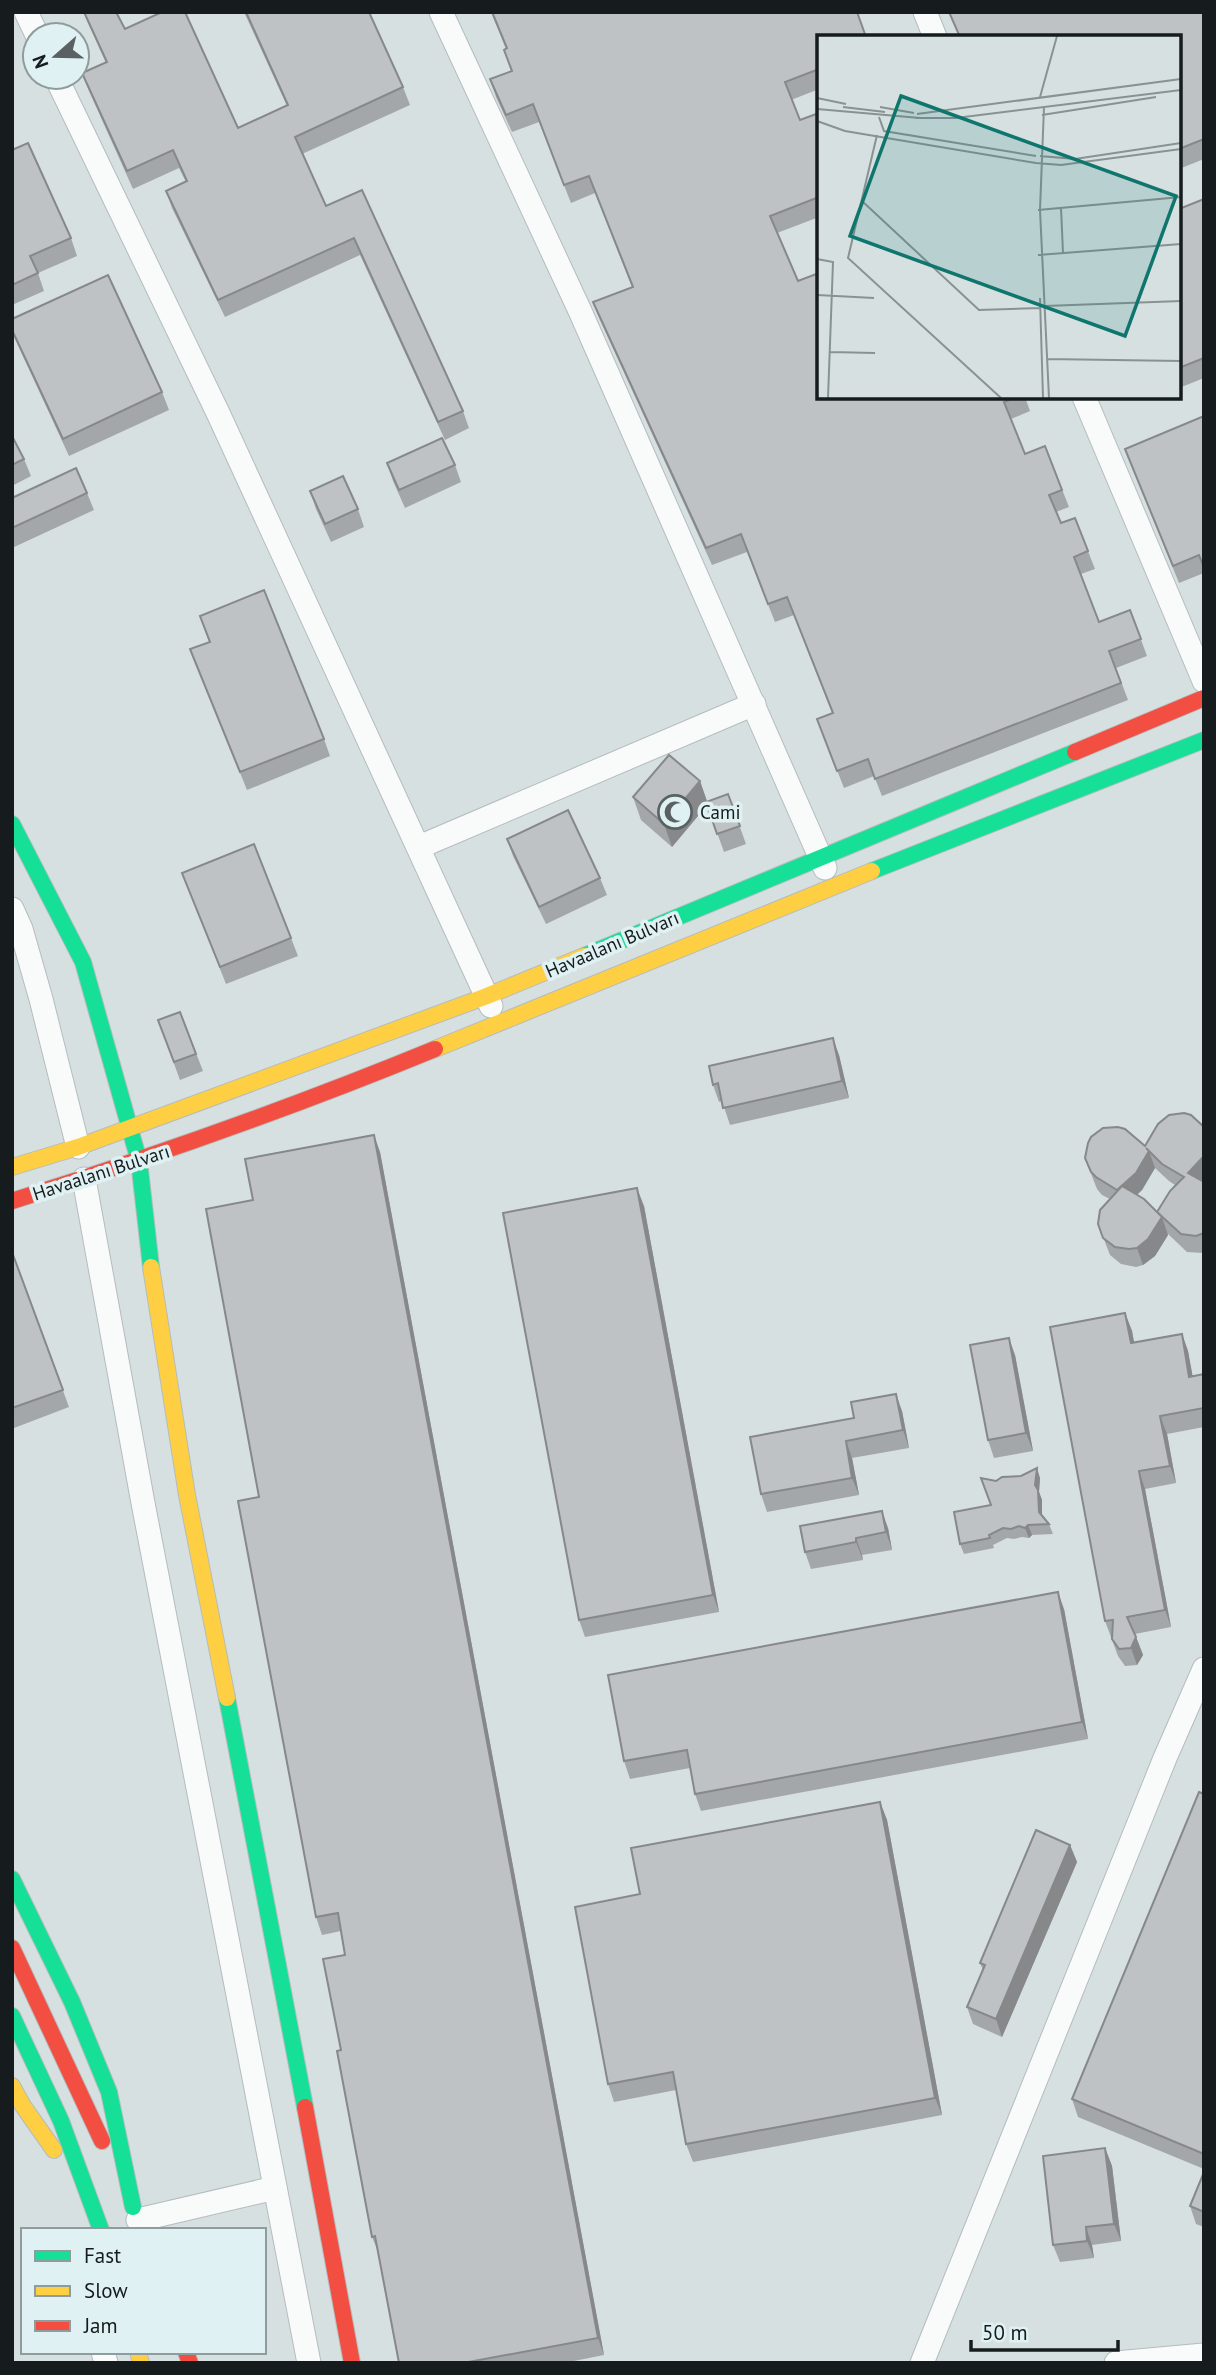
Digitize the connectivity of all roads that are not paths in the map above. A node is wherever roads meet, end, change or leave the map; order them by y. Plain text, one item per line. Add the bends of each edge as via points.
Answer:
1 (441, 12) edge
2 (925, 12) edge
3 (934, 35) edge
4 (63, 91) edge
5 (1085, 399) edge
6 (1204, 681) edge
7 (1204, 698) edge
8 (754, 704) junction
9 (1204, 740) edge
10 (12, 824) edge
11 (419, 847) junction
12 (821, 857) junction
13 (832, 887) junction
14 (12, 909) edge
15 (487, 996) junction
16 (456, 1007) junction
17 (497, 1025) junction
18 (396, 1029) junction
19 (467, 1037) junction
20 (409, 1061) junction
21 (129, 1128) junction
22 (78, 1147) junction
23 (139, 1161) junction
24 (12, 1167) edge
25 (84, 1179) junction
26 (12, 1201) edge
27 (1204, 1669) edge
28 (12, 1879) edge
29 (12, 1948) edge
30 (12, 2016) edge
31 (12, 2086) edge
32 (275, 2188) junction
33 (137, 2219) edge
34 (98, 2223) edge
35 (1204, 2355) edge
36 (309, 2363) edge
37 (352, 2363) edge
38 (922, 2363) edge
39 (1116, 2363) edge

1 - 8 street
2 - 3 street
4 - 11 street
5 - 6 street
7 - 12 main road, Havaalanı Bulvarı
8 - 11 street
8 - 12 street
9 - 13 main road, Havaalanı Bulvarı
10 - 21 main road via 83,962
11 - 15 street
12 - 13 street
12 - 15 main road, Havaalanı Bulvarı
13 - 17 main road, Havaalanı Bulvarı
14 - 22 street via 41,999
15 - 16 main road, Havaalanı Bulvarı
15 - 17 street
16 - 18 main road, Havaalanı Bulvarı
16 - 19 main road
17 - 19 main road, Havaalanı Bulvarı
18 - 20 main road
18 - 21 main road, Havaalanı Bulvarı
19 - 20 main road, Havaalanı Bulvarı
20 - 23 main road, Havaalanı Bulvarı
21 - 22 main road, Havaalanı Bulvarı
21 - 23 main road
22 - 24 main road, Havaalanı Bulvarı
22 - 25 main road
23 - 25 main road, Havaalanı Bulvarı
23 - 37 main road via 187,1496
25 - 26 main road, Havaalanı Bulvarı
25 - 32 street
27 - 38 street
28 - 33 main road via 72,2002 108,2092
29 - 33 main road
30 - 34 main road
31 - 34 main road
32 - 33 street
32 - 36 street
35 - 39 street

